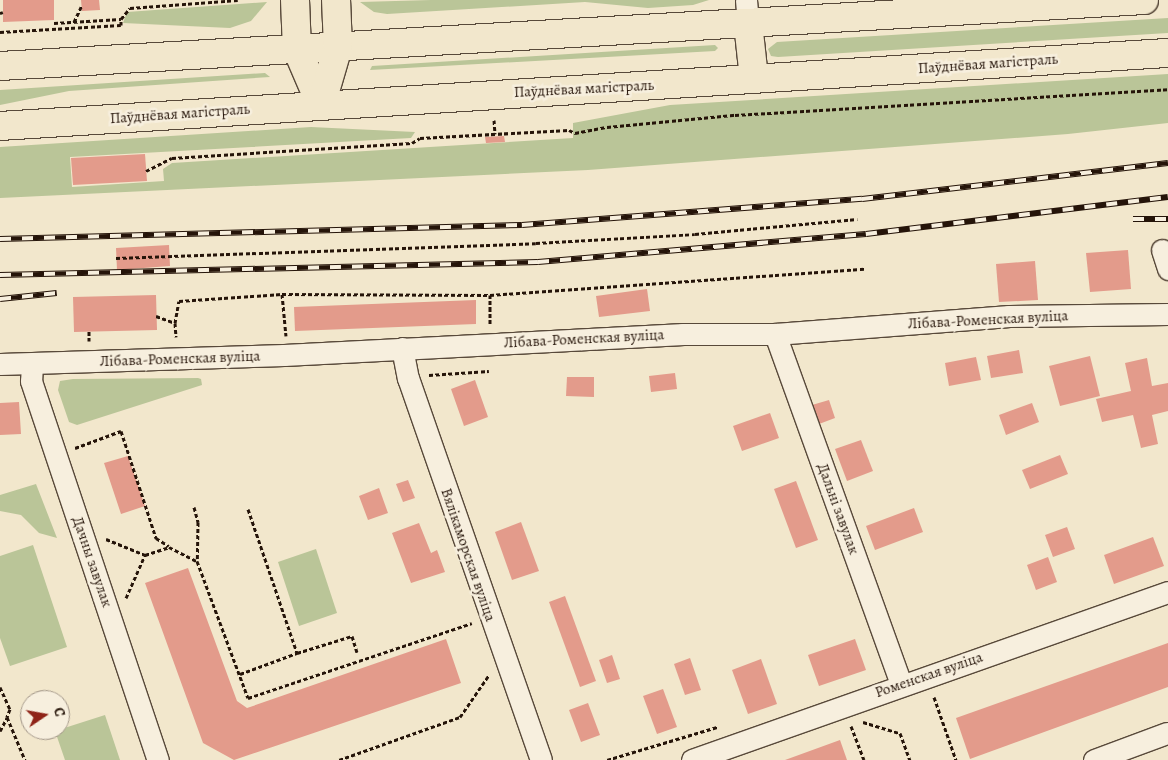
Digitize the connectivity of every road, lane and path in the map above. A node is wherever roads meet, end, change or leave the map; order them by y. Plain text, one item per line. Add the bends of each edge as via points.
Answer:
1 (238, 0) edge
2 (295, 0) edge
3 (336, 0) edge
4 (1144, 0) edge
5 (82, 5) dead end
6 (747, 11) edge
7 (121, 19) junction
8 (74, 22) junction
9 (54, 23) dead end
10 (0, 32) edge
11 (338, 47) junction
12 (297, 49) junction
13 (1168, 53) edge
14 (0, 66) edge
15 (754, 78) junction
16 (1168, 89) edge
17 (321, 105) junction
18 (0, 126) edge
19 (146, 170) dead end
20 (857, 219) dead end
21 (116, 258) dead end
22 (864, 268) dead end
23 (282, 294) junction
24 (490, 295) junction
25 (1168, 314) edge
26 (156, 316) dead end
27 (175, 323) junction
28 (489, 330) dead end
29 (89, 331) dead end
30 (775, 334) junction
31 (177, 340) dead end
32 (286, 342) dead end
33 (89, 344) dead end
34 (402, 348) junction
35 (0, 364) edge
36 (32, 364) junction
37 (488, 371) dead end
38 (408, 378) junction
39 (70, 450) dead end
40 (194, 507) dead end
41 (248, 509) dead end
42 (99, 536) dead end
43 (169, 547) junction
44 (145, 556) junction
45 (197, 561) junction
46 (1168, 592) edge
47 (125, 602) dead end
48 (476, 622) dead end
49 (358, 652) dead end
50 (297, 653) junction
51 (491, 673) dead end
52 (240, 674) junction
53 (925, 676) junction
54 (901, 684) junction
55 (0, 687) edge
56 (7, 717) junction
57 (848, 718) dead end
58 (0, 720) edge
59 (0, 731) edge
60 (1167, 733) edge
61 (25, 760) edge
62 (158, 760) edge
63 (339, 760) edge
64 (541, 760) edge
65 (692, 760) edge
66 (864, 760) edge
67 (956, 760) edge
68 (1094, 760) edge

1 - 7 path via 130,8
2 - 12 main road
3 - 11 main road
4 - 6 main road
5 - 8 path
6 - 11 main road
6 - 15 main road
7 - 8 path
7 - 10 path via 121,25
8 - 9 path
11 - 12 main road
11 - 17 main road
12 - 14 main road
12 - 17 main road
13 - 15 main road, Паўднёвая магістраль
15 - 17 main road, Паўднёвая магістраль
16 - 19 path via 735,115 575,133 569,130 430,138 412,143 172,158
17 - 18 main road, Паўднёвая магістраль
20 - 21 path via 695,234 536,243
22 - 24 path
23 - 24 path
23 - 27 path via 179,301
23 - 32 path
24 - 28 path
25 - 30 street, Лібава-Роменская вуліца via 1009,316
26 - 27 path
27 - 31 path
29 - 33 path
30 - 34 street, Лібава-Роменская вуліца via 683,334
30 - 54 street, Дальні завулак
34 - 36 street, Лібава-Роменская вуліца
34 - 38 street, Вялікаморская вуліца
35 - 36 street, Лібава-Роменская вуліца
36 - 62 street, Дачны завулак via 31,381
37 - 38 path
38 - 64 street, Вялікаморская вуліца
39 - 43 path via 121,432 156,538
40 - 45 path via 198,522
41 - 50 path
42 - 44 path
43 - 44 path
43 - 45 path
44 - 47 path
45 - 52 path
46 - 53 street, Роменская вуліца
48 - 52 path via 248,698
49 - 50 path via 352,636
50 - 52 path
51 - 63 path via 460,717
53 - 54 street, Роменская вуліца
53 - 67 path
54 - 65 street, Роменская вуліца
55 - 56 path via 10,709
56 - 58 path
56 - 59 path
56 - 61 path
57 - 66 path
60 - 68 street

